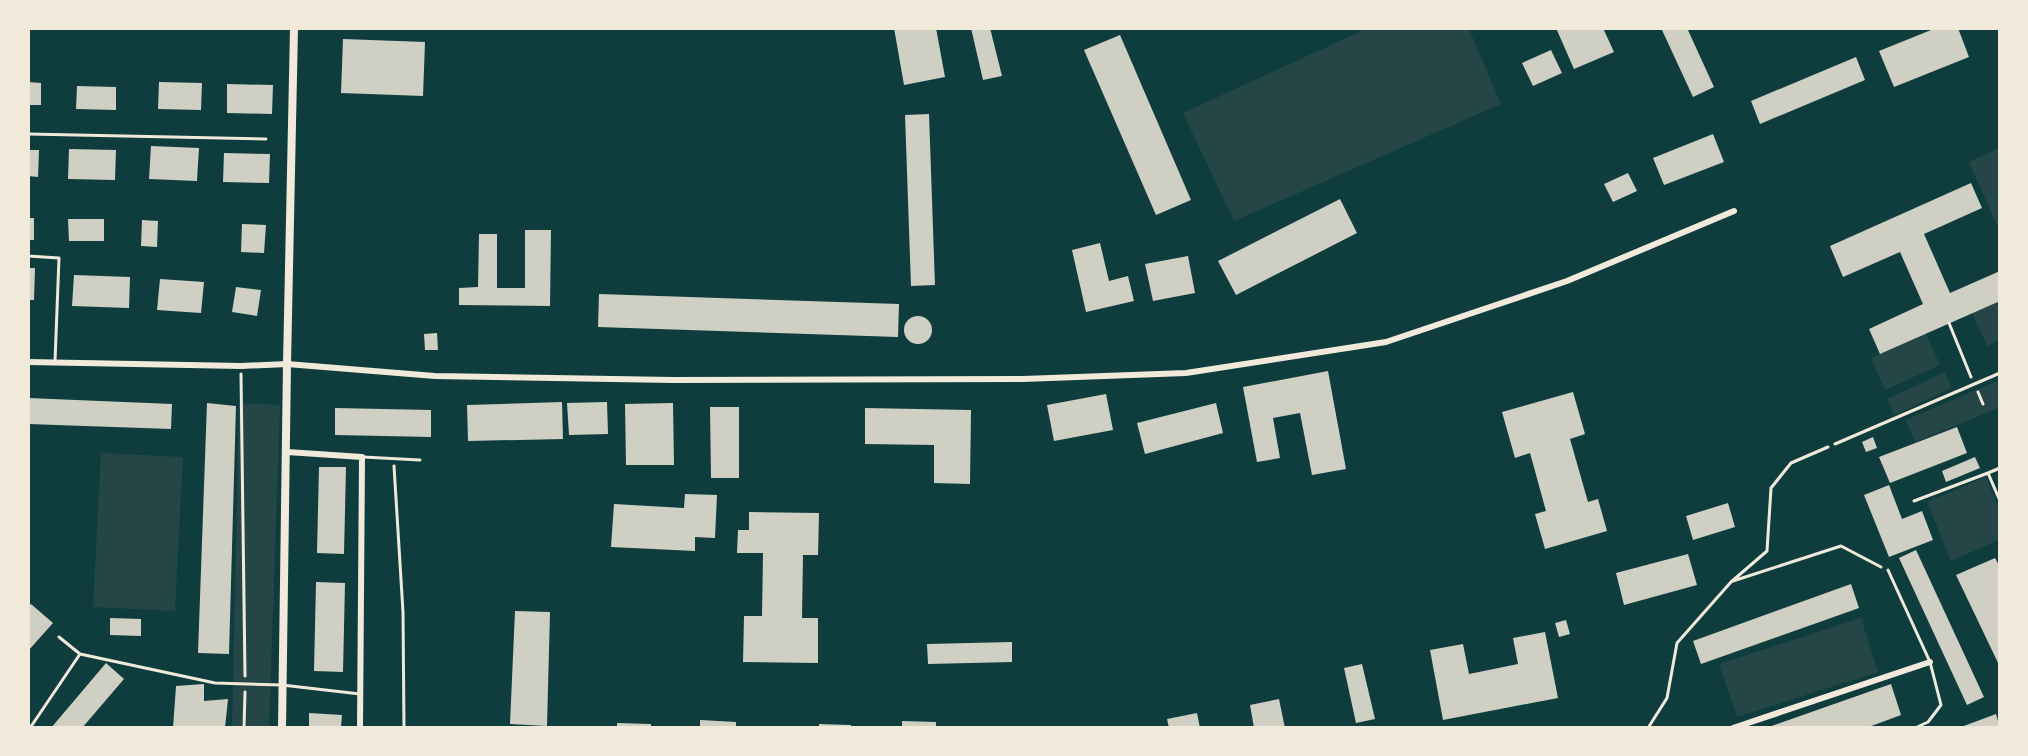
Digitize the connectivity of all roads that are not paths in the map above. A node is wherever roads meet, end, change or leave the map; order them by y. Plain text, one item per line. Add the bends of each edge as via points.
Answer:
1 (294, 28) edge
2 (28, 134) edge
3 (266, 139) dead end
4 (1734, 211) dead end
5 (28, 256) edge
6 (28, 362) edge
7 (55, 363) junction
8 (287, 364) junction
9 (2000, 373) edge
10 (1834, 444) road end
11 (287, 452) junction
12 (362, 457) junction
13 (420, 460) dead end
14 (2000, 468) edge
15 (1988, 473) junction
16 (1914, 501) dead end
17 (2000, 501) edge
18 (1888, 570) road end
19 (59, 637) dead end
20 (80, 654) junction
21 (1930, 662) junction
22 (282, 685) junction
23 (360, 694) junction
24 (30, 728) edge
25 (282, 728) edge
26 (360, 728) edge
27 (1733, 728) edge
28 (1915, 728) edge

1 - 8 street
2 - 3 lane
4 - 8 street via 1567,281 1386,342 1186,373 1023,379 673,380 435,376
5 - 7 lane via 59,258
6 - 7 street
7 - 8 street
8 - 11 street
9 - 10 lane
11 - 12 street
11 - 22 street
12 - 13 lane
12 - 23 street
14 - 15 lane
15 - 16 lane
15 - 17 lane
18 - 21 lane
19 - 20 lane
20 - 22 lane via 215,683
20 - 24 lane
21 - 27 street
21 - 28 lane via 1941,705 1928,722
22 - 23 lane
22 - 25 street
23 - 26 street

